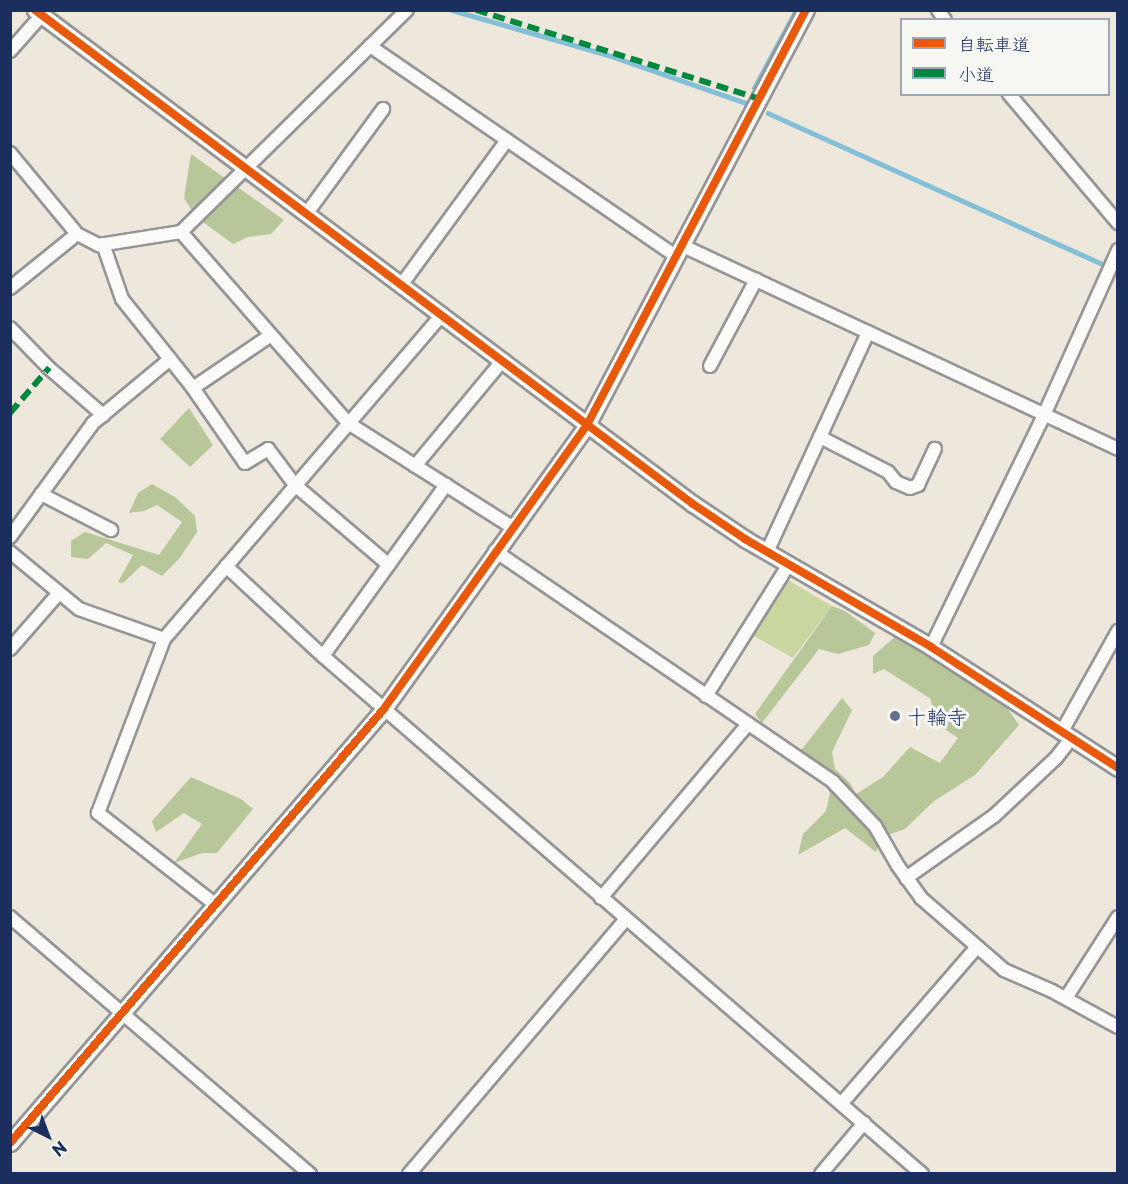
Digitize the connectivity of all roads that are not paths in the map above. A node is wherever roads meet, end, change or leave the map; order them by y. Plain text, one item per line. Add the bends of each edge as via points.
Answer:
1 (407, 10) edge
2 (806, 10) edge
3 (38, 13) edge
4 (370, 46) junction
5 (10, 51) edge
6 (1011, 96) edge
7 (383, 109) dead end
8 (507, 141) junction
9 (10, 153) edge
10 (246, 168) junction
11 (307, 213) junction
12 (1118, 223) edge
13 (181, 232) junction
14 (77, 234) junction
15 (103, 244) junction
16 (1118, 250) edge
17 (680, 251) junction
18 (756, 280) junction
19 (402, 284) junction
20 (10, 288) edge
21 (444, 314) junction
22 (10, 328) edge
23 (868, 332) junction
24 (271, 335) junction
25 (170, 359) junction
26 (503, 360) junction
27 (710, 366) dead end
28 (193, 388) junction
29 (102, 415) junction
30 (1044, 415) junction
31 (348, 423) junction
32 (587, 425) junction
33 (820, 437) junction
34 (935, 449) dead end
35 (1118, 449) edge
36 (415, 466) junction
37 (295, 485) junction
38 (446, 485) junction
39 (41, 494) junction
40 (512, 527) junction
41 (111, 530) dead end
42 (10, 537) edge
43 (495, 551) junction
44 (10, 552) edge
45 (767, 552) junction
46 (789, 564) junction
47 (389, 565) junction
48 (226, 566) junction
49 (58, 593) junction
50 (1118, 631) edge
51 (164, 639) junction
52 (931, 647) junction
53 (10, 649) edge
54 (323, 656) junction
55 (706, 696) junction
56 (383, 710) junction
57 (748, 724) junction
58 (1066, 736) junction
59 (1118, 768) edge
60 (906, 878) junction
61 (601, 898) junction
62 (216, 905) junction
63 (10, 917) edge
64 (626, 919) junction
65 (1117, 920) edge
66 (976, 948) junction
67 (1066, 998) junction
68 (123, 1013) junction
69 (1118, 1027) edge
70 (841, 1104) junction
71 (864, 1124) junction
72 (10, 1143) edge
73 (310, 1173) edge
74 (409, 1173) edge
75 (821, 1173) edge
76 (922, 1173) edge

1 - 4 street
2 - 17 street
3 - 5 street
3 - 10 street
4 - 8 street
4 - 10 street
6 - 12 street
7 - 11 street
8 - 17 street
8 - 19 street
9 - 14 street
10 - 11 street
10 - 13 street
11 - 19 street
13 - 15 street
13 - 24 street
14 - 15 street
14 - 20 street
15 - 25 street via 122,299
16 - 30 street
17 - 18 street
17 - 32 street
18 - 23 street
18 - 27 street
19 - 21 street
21 - 26 street
21 - 31 street
22 - 29 street
23 - 30 street
23 - 33 street
24 - 28 street
24 - 31 street
25 - 28 street
25 - 29 street
26 - 32 street
26 - 36 street
28 - 37 street via 245,463 268,449
29 - 39 street
30 - 35 street
30 - 52 street
31 - 36 street
31 - 37 street
32 - 40 street
32 - 45 street via 693,504
33 - 34 street via 888,472 896,482 910,488 918,485
33 - 45 street
36 - 38 street
37 - 47 street
37 - 48 street
38 - 40 street
38 - 47 street
39 - 41 street
39 - 42 street
40 - 43 street
43 - 55 street
43 - 56 street
44 - 49 street
45 - 46 street
46 - 52 street
46 - 55 street
47 - 54 street
48 - 51 street
48 - 54 street
49 - 51 street via 79,609
49 - 53 street
50 - 58 street
51 - 62 street via 98,813
52 - 58 street
54 - 56 street
55 - 57 street
56 - 61 street
56 - 62 street
57 - 60 street via 832,782 855,803 875,826
57 - 61 street
58 - 59 street
58 - 60 street via 1056,758 994,816
60 - 66 street via 921,898
61 - 64 street
62 - 68 street
63 - 68 street
64 - 70 street
64 - 74 street
65 - 67 street
66 - 67 street via 1004,970
66 - 70 street
67 - 69 street
68 - 72 street
68 - 73 street
70 - 71 street
71 - 75 street
71 - 76 street

